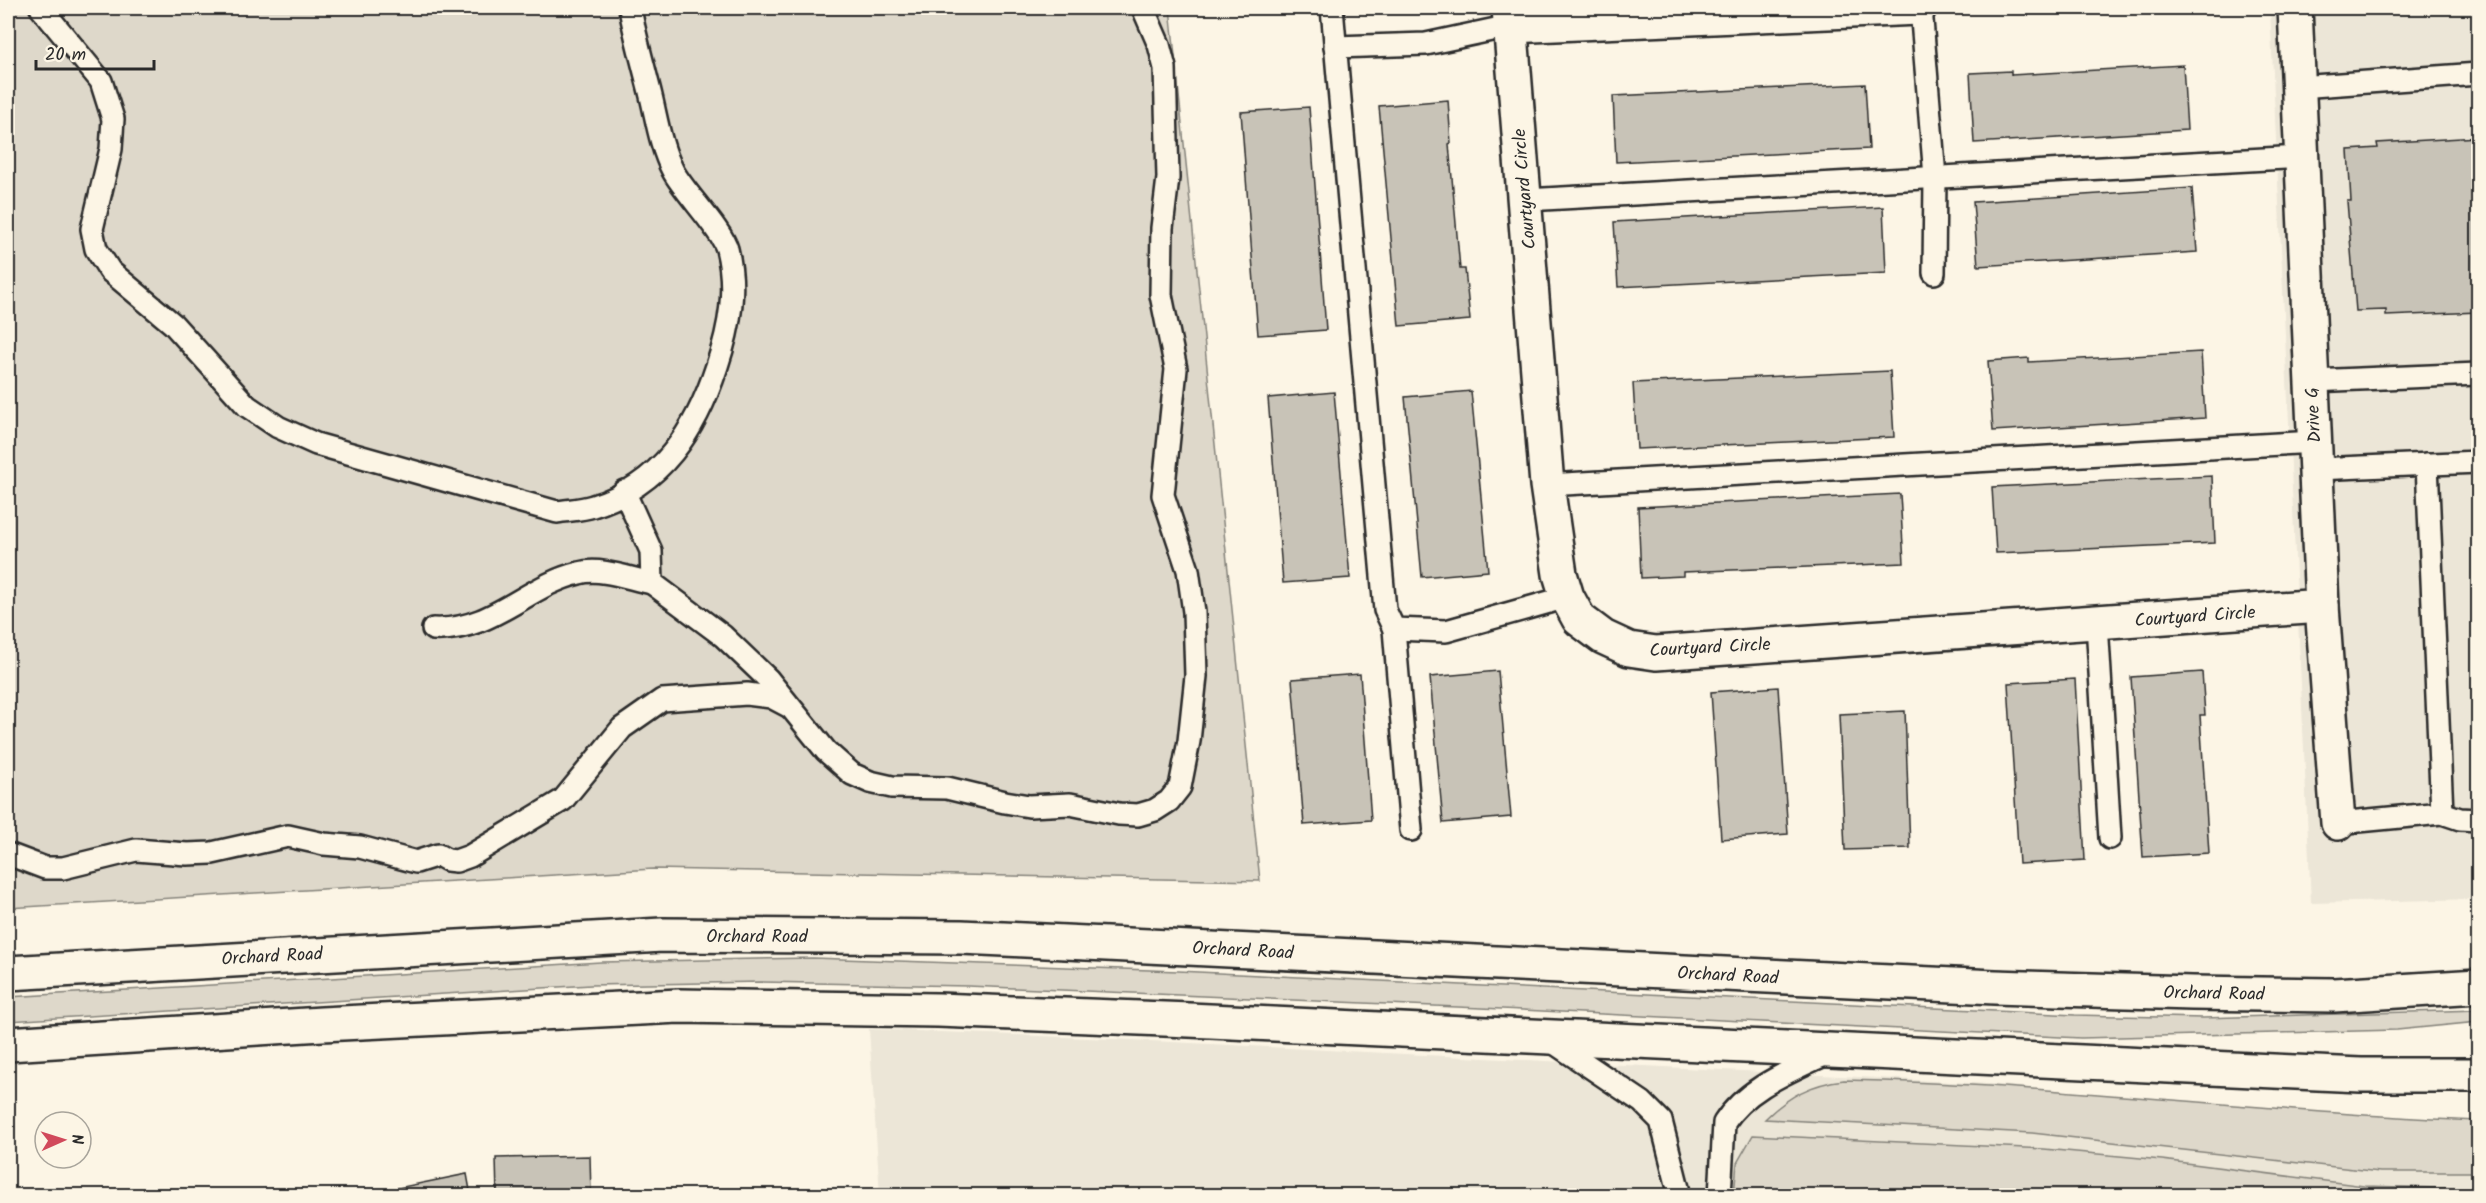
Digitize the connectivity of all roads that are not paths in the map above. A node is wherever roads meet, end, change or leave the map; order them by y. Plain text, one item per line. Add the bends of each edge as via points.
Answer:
1 (41, 8) edge
2 (630, 8) edge
3 (1143, 8) edge
4 (1332, 8) edge
5 (1920, 8) edge
6 (2295, 8) edge
7 (1510, 17) edge
8 (1335, 48) junction
9 (2478, 74) edge
10 (2299, 87) junction
11 (2302, 157) junction
12 (1935, 177) junction
13 (1526, 200) junction
14 (1934, 273) dead end
15 (2478, 374) edge
16 (2312, 381) junction
17 (2315, 455) junction
18 (2478, 462) edge
19 (2427, 464) junction
20 (1547, 485) junction
21 (624, 491) junction
22 (652, 584) junction
23 (1567, 597) junction
24 (2322, 606) junction
25 (2097, 623) junction
26 (433, 628) dead end
27 (1394, 629) junction
28 (793, 708) junction
29 (2442, 813) junction
30 (2478, 820) edge
31 (2338, 823) joint
32 (1411, 830) dead end
33 (2110, 838) dead end
34 (8, 854) edge
35 (8, 973) edge
36 (2478, 986) edge
37 (1546, 1038) junction
38 (8, 1044) edge
39 (1831, 1051) junction
40 (2478, 1075) edge
41 (1680, 1196) edge
42 (1719, 1196) edge

1 - 21 lane via 101,81 113,119 111,149 92,229 96,249 110,272 173,324 247,406 278,427 316,444 557,512 593,506
2 - 21 lane via 673,171 726,246 732,274 732,307 707,397 692,429 647,478
3 - 28 lane via 1165,68 1168,178 1162,228 1161,295 1176,369 1163,495 1190,579 1194,612 1194,701 1180,787 1169,801 1138,815 1070,804 1029,806 947,788 892,787 852,774 826,751
4 - 8 lane
5 - 7 main road
5 - 12 lane
6 - 10 main road, Drive G
7 - 8 lane via 1426,44
7 - 13 main road, Courtyard Circle
8 - 27 lane via 1385,610
9 - 10 lane
10 - 11 main road, Drive G
11 - 12 lane
11 - 16 main road, Drive G
12 - 13 lane
12 - 14 lane
13 - 20 main road, Courtyard Circle
15 - 16 lane
16 - 17 main road, Drive G
17 - 19 lane
17 - 20 lane
17 - 24 main road, Drive G
18 - 19 lane
19 - 29 lane
20 - 23 main road, Courtyard Circle
21 - 22 lane via 651,551
22 - 26 lane via 603,572 580,572 471,625 451,630
22 - 28 lane via 723,636
23 - 25 main road, Courtyard Circle via 1579,619 1603,638 1629,649 1656,652
23 - 27 lane via 1446,631
24 - 25 main road, Courtyard Circle
24 - 31 main road, Drive G
25 - 33 lane
27 - 32 lane
28 - 34 lane via 771,697 747,694 662,700 622,728 562,800 483,849 456,861 438,855 416,862 360,847 288,836 212,853 136,850 63,868 45,868
29 - 30 lane
29 - 31 lane
35 - 36 main road, Orchard Road via 662,935 973,938 2169,992 2334,995
37 - 38 main road via 938,1010 679,1006
37 - 39 main road
37 - 41 lane via 1611,1079 1661,1121
39 - 40 main road via 2361,1075
39 - 42 lane via 1761,1086 1729,1115 1724,1123

